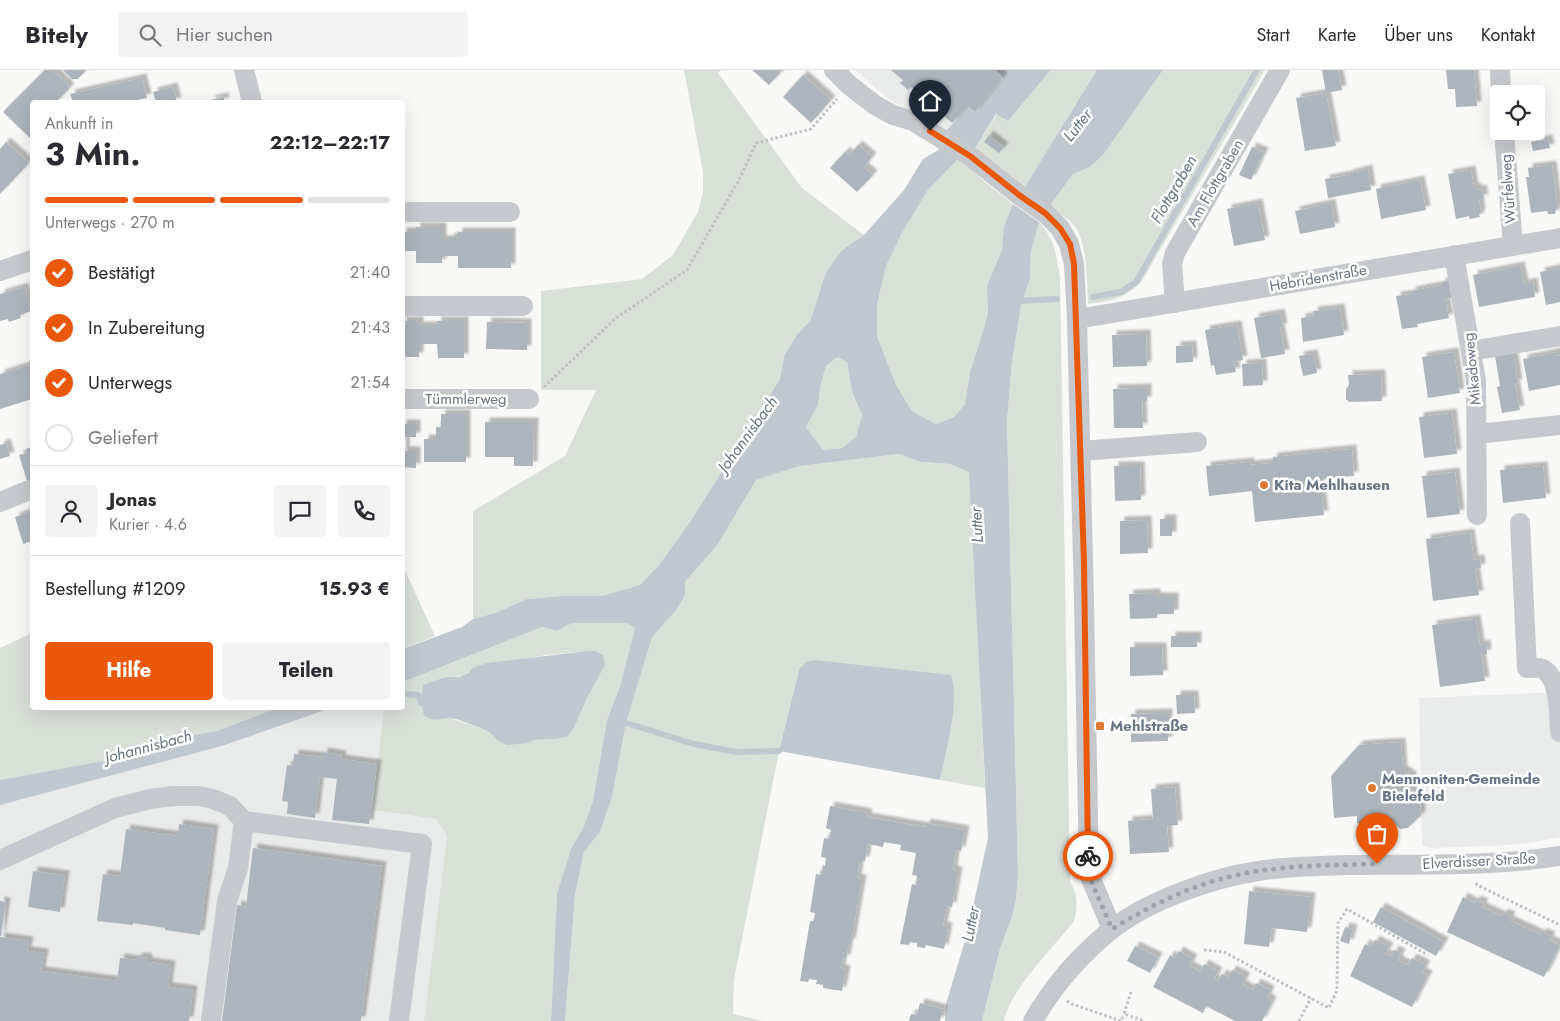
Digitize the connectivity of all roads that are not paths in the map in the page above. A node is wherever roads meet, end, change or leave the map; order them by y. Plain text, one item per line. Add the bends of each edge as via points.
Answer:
1 (244, 70) edge
2 (834, 70) edge
3 (1280, 70) edge
4 (1500, 70) edge
5 (1501, 85) edge
6 (252, 100) edge
7 (1505, 140) edge
8 (405, 212) edge
9 (510, 212) dead end
10 (1560, 238) edge
11 (1513, 246) junction
12 (1454, 255) junction
13 (30, 261) edge
14 (0, 270) edge
15 (1175, 302) junction
16 (405, 306) edge
17 (523, 306) dead end
18 (1077, 319) junction
19 (1560, 336) edge
20 (1471, 351) junction
21 (405, 399) edge
22 (529, 399) road end
23 (1560, 424) edge
24 (1477, 434) junction
25 (1197, 442) dead end
26 (1080, 451) junction
27 (30, 490) edge
28 (0, 502) edge
29 (1478, 515) dead end
30 (1520, 523) dead end
31 (1560, 732) edge
32 (244, 821) junction
33 (1560, 856) edge
34 (0, 860) edge
35 (1112, 929) junction
36 (211, 1021) edge
37 (399, 1021) edge
38 (1033, 1021) edge

1 - 6 street
2 - 18 street via 885,111 913,121 970,156 1060,228 1070,244 1074,264
3 - 15 street, Am Flottgraben via 1175,253 1172,264
4 - 5 street
7 - 11 street, Würfelweg
8 - 9 street
10 - 11 street, Hebridenstraße
11 - 12 street, Hebridenstraße
12 - 15 street, Hebridenstraße
12 - 20 street, Mikadoweg
13 - 14 street
15 - 18 street, Hebridenstraße
16 - 17 street
18 - 26 street
19 - 20 street
20 - 24 street, Mikadoweg via 1476,381
21 - 22 street, Tümmlerweg
23 - 24 street
24 - 29 street, Mikadoweg
25 - 26 street
26 - 35 street via 1088,874
27 - 28 street
30 - 31 street via 1527,668 1542,668 1555,678
32 - 34 street via 230,806 213,799 174,796 150,799 114,808
32 - 36 street via 238,868 227,901
32 - 37 street via 422,844
33 - 35 street, Elverdisser Straße via 1515,862 1290,867 1257,871 1166,898
35 - 38 street, Elverdisser Straße via 1072,966

